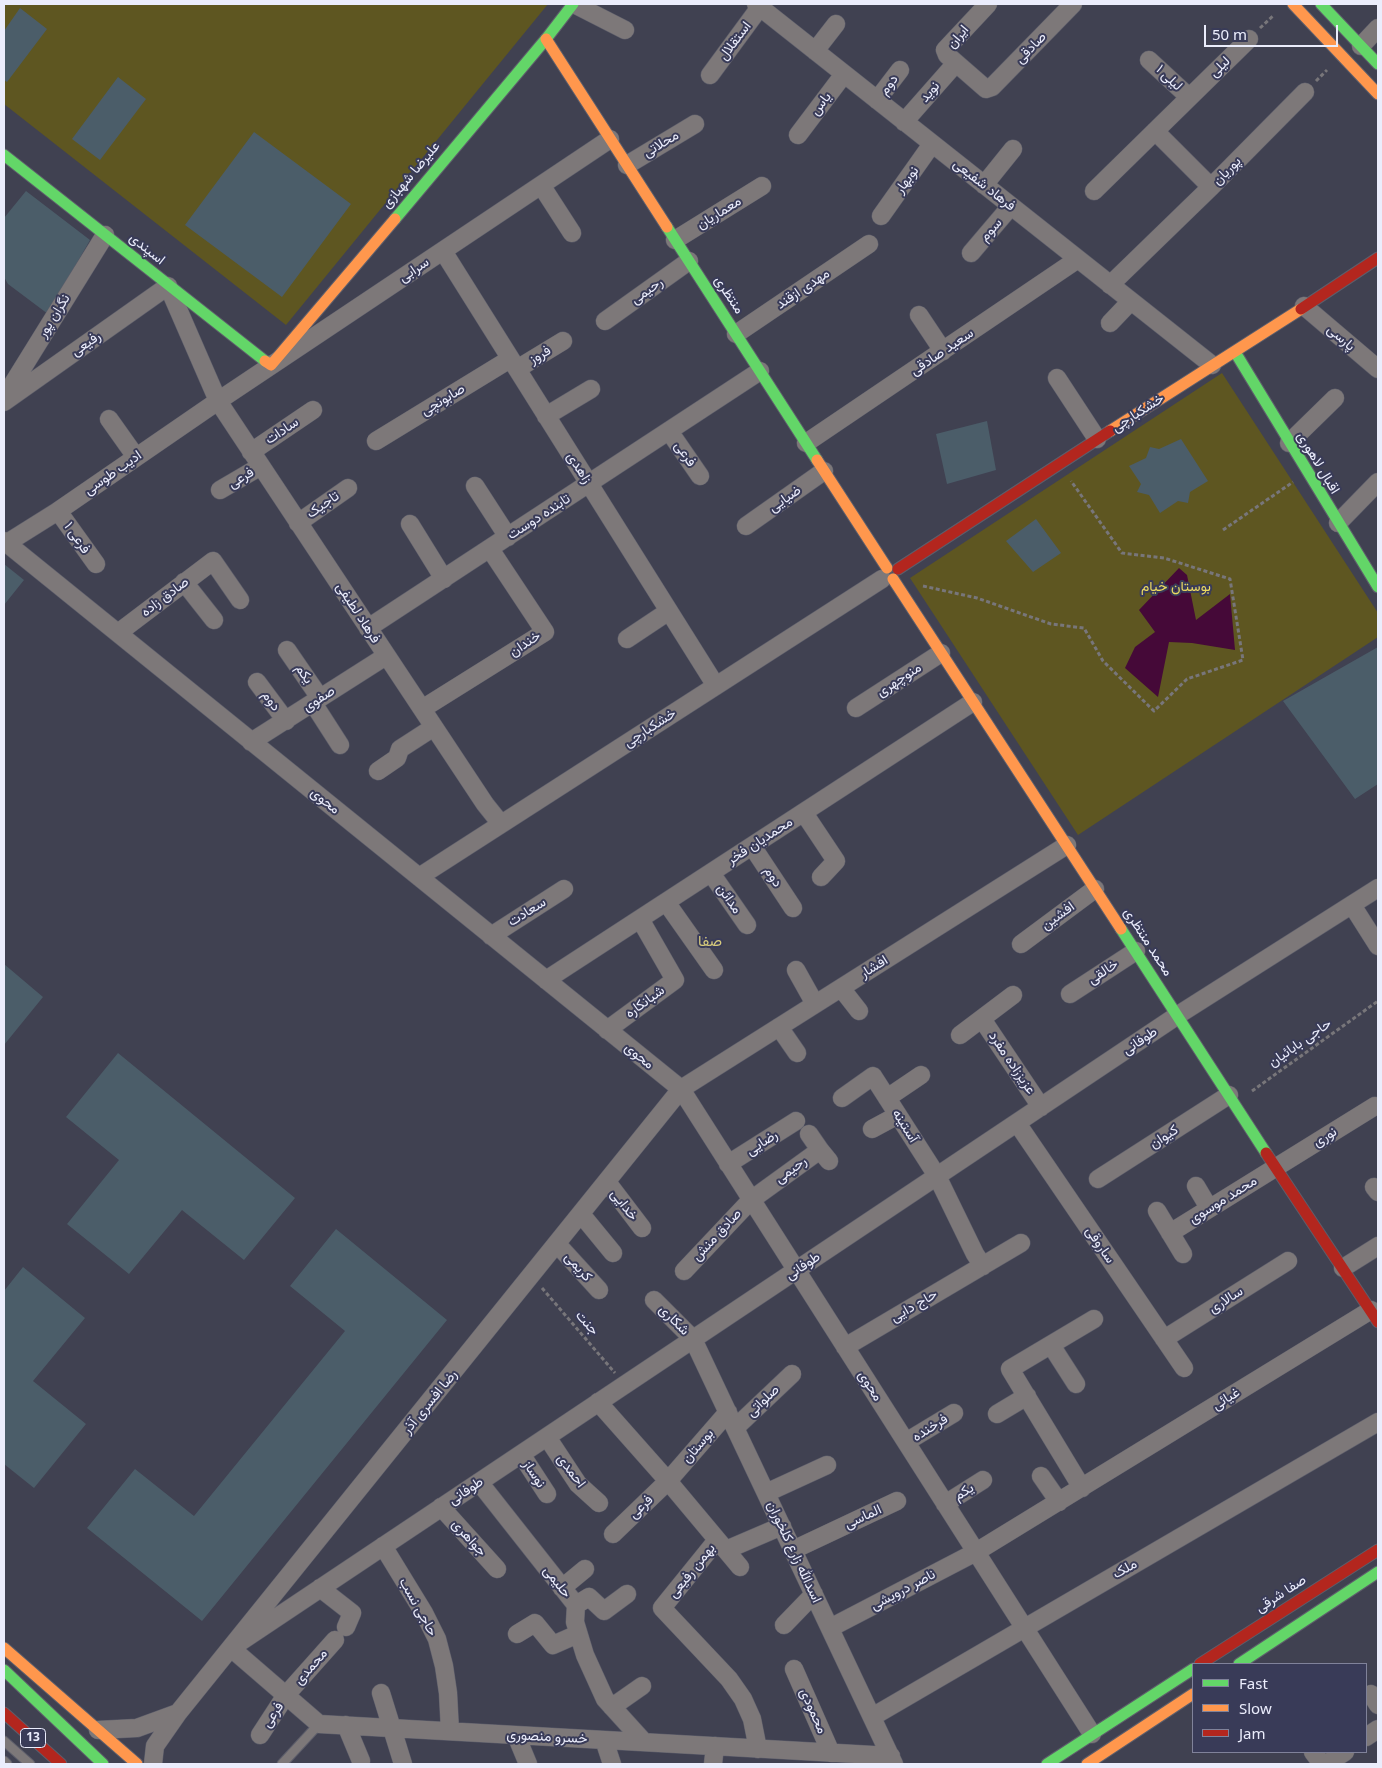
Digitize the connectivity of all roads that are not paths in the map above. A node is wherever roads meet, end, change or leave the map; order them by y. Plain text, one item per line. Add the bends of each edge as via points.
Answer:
1 (573, 4) edge
2 (988, 4) edge
3 (1073, 4) edge
4 (1293, 4) edge
5 (1321, 4) edge
6 (758, 6) edge
7 (836, 24) dead end
8 (1378, 28) edge
9 (625, 30) dead end
10 (546, 39) junction
11 (1249, 39) road end
12 (1361, 46) junction
13 (816, 51) junction
14 (1149, 60) dead end
15 (956, 63) junction
16 (1378, 64) edge
17 (900, 70) dead end
18 (844, 74) junction
19 (710, 75) dead end
20 (986, 89) joint
21 (1305, 92) road end
22 (1378, 94) edge
23 (1189, 97) junction
24 (877, 100) junction
25 (904, 122) junction
26 (695, 124) dead end
27 (1155, 131) junction
28 (798, 135) dead end
29 (610, 139) junction
30 (932, 144) junction
31 (1013, 149) dead end
32 (4, 155) edge
33 (627, 165) junction
34 (541, 185) junction
35 (984, 185) junction
36 (762, 186) dead end
37 (1211, 187) junction
38 (1094, 191) dead end
39 (1011, 206) junction
40 (881, 216) dead end
41 (572, 233) dead end
42 (105, 235) junction
43 (675, 240) junction
44 (869, 244) dead end
45 (442, 251) junction
46 (971, 253) dead end
47 (1378, 258) edge
48 (1078, 259) junction
49 (689, 261) junction
50 (1110, 285) junction
51 (168, 286) junction
52 (1131, 301) junction
53 (1304, 306) junction
54 (919, 315) dead end
55 (605, 321) dead end
56 (1110, 323) dead end
57 (736, 334) junction
58 (563, 341) dead end
59 (943, 351) junction
60 (1235, 352) junction
61 (514, 364) junction
62 (271, 365) junction
63 (1212, 365) junction
64 (1378, 370) edge
65 (760, 371) junction
66 (1057, 378) dead end
67 (591, 389) dead end
68 (4, 398) edge
69 (1335, 398) dead end
70 (218, 401) junction
71 (4, 402) edge
72 (313, 410) dead end
73 (546, 416) junction
74 (109, 419) dead end
75 (669, 431) junction
76 (1097, 439) junction
77 (376, 441) dead end
78 (806, 442) junction
79 (1289, 444) junction
80 (136, 457) junction
81 (256, 459) junction
82 (824, 472) junction
83 (700, 476) dead end
84 (1378, 482) edge
85 (590, 484) junction
86 (475, 486) dead end
87 (348, 488) dead end
88 (220, 490) dead end
89 (58, 511) junction
90 (298, 523) junction
91 (1338, 523) junction
92 (410, 524) dead end
93 (746, 526) dead end
94 (508, 537) junction
95 (5, 542) edge
96 (490, 549) junction
97 (96, 564) dead end
98 (890, 574) junction
99 (444, 579) junction
100 (184, 582) junction
101 (1378, 587) edge
102 (240, 600) dead end
103 (669, 611) junction
104 (214, 620) dead end
105 (368, 628) junction
106 (118, 633) junction
107 (626, 639) dead end
108 (287, 650) dead end
109 (941, 653) junction
110 (386, 656) junction
111 (257, 682) dead end
112 (716, 686) junction
113 (316, 700) junction
114 (973, 702) junction
115 (856, 708) dead end
116 (422, 709) junction
117 (286, 721) junction
118 (434, 727) junction
119 (251, 742) junction
120 (340, 746) dead end
121 (378, 771) dead end
122 (804, 813) junction
123 (501, 824) junction
124 (1066, 845) junction
125 (752, 846) junction
126 (711, 873) junction
127 (820, 876) dead end
128 (419, 877) junction
129 (1378, 888) edge
130 (564, 889) dead end
131 (1096, 889) junction
132 (666, 902) junction
133 (1352, 905) junction
134 (793, 908) dead end
135 (640, 919) junction
136 (747, 925) dead end
137 (491, 936) junction
138 (1021, 944) dead end
139 (1378, 946) edge
140 (1136, 951) junction
141 (714, 970) dead end
142 (796, 970) dead end
143 (546, 980) junction
144 (841, 988) junction
145 (1070, 994) dead end
146 (1013, 995) dead end
147 (815, 1004) junction
148 (859, 1011) dead end
149 (1178, 1016) junction
150 (982, 1019) junction
151 (779, 1027) junction
152 (607, 1030) junction
153 (960, 1034) dead end
154 (797, 1053) dead end
155 (921, 1075) dead end
156 (681, 1090) junction
157 (842, 1098) dead end
158 (887, 1098) junction
159 (1232, 1099) junction
160 (1375, 1106) dead end
161 (1041, 1107) junction
162 (898, 1115) junction
163 (796, 1121) dead end
164 (1017, 1123) junction
165 (872, 1130) dead end
166 (809, 1134) dead end
167 (728, 1164) junction
168 (1275, 1168) junction
169 (937, 1176) junction
170 (1098, 1179) dead end
171 (606, 1182) junction
172 (1196, 1186) dead end
173 (751, 1200) junction
174 (1209, 1208) junction
175 (1157, 1211) dead end
176 (581, 1214) junction
177 (642, 1228) dead end
178 (1170, 1233) junction
179 (557, 1244) junction
180 (1020, 1244) dead end
181 (1378, 1246) edge
182 (613, 1253) dead end
183 (1183, 1254) dead end
184 (1288, 1261) dead end
185 (983, 1266) junction
186 (1343, 1268) junction
187 (796, 1270) junction
188 (684, 1271) dead end
189 (599, 1290) dead end
190 (654, 1300) dead end
191 (1375, 1316) edge
192 (1094, 1319) dead end
193 (693, 1339) junction
194 (1164, 1339) junction
195 (1051, 1345) junction
196 (845, 1347) junction
197 (1184, 1368) dead end
198 (792, 1374) dead end
199 (1076, 1384) dead end
200 (1027, 1396) junction
201 (598, 1402) junction
202 (954, 1413) dead end
203 (997, 1414) dead end
204 (732, 1420) junction
205 (1378, 1422) edge
206 (547, 1437) junction
207 (906, 1442) junction
208 (521, 1454) junction
209 (827, 1465) dead end
210 (1041, 1476) dead end
211 (983, 1480) dead end
212 (668, 1481) junction
213 (479, 1482) junction
214 (1082, 1488) junction
215 (766, 1493) junction
216 (547, 1494) dead end
217 (897, 1502) dead end
218 (1059, 1502) junction
219 (599, 1503) dead end
220 (945, 1504) junction
221 (441, 1507) junction
222 (782, 1526) junction
223 (613, 1534) dead end
224 (722, 1545) junction
225 (383, 1546) junction
226 (793, 1550) junction
227 (1378, 1550) edge
228 (976, 1552) junction
229 (740, 1566) dead end
230 (497, 1569) dead end
231 (585, 1569) dead end
232 (1378, 1572) edge
233 (320, 1588) junction
234 (562, 1588) junction
235 (627, 1594) dead end
236 (814, 1594) junction
237 (576, 1606) junction
238 (784, 1625) dead end
239 (830, 1628) junction
240 (1025, 1628) junction
241 (517, 1634) dead end
242 (578, 1634) junction
243 (4, 1648) edge
244 (231, 1648) junction
245 (1202, 1663) edge
246 (1241, 1663) edge
247 (794, 1669) dead end
248 (4, 1670) edge
249 (1192, 1670) edge
250 (642, 1686) dead end
251 (381, 1693) dead end
252 (1192, 1695) edge
253 (286, 1696) junction
254 (612, 1707) junction
255 (4, 1713) edge
256 (178, 1713) junction
257 (872, 1717) junction
258 (319, 1724) junction
259 (346, 1725) junction
260 (391, 1728) junction
261 (98, 1730) junction
262 (450, 1732) junction
263 (1092, 1734) junction
264 (260, 1735) dead end
265 (516, 1735) junction
266 (604, 1740) junction
267 (4, 1741) edge
268 (644, 1742) junction
269 (714, 1746) junction
270 (758, 1749) junction
271 (1105, 1752) junction
272 (831, 1753) junction
273 (1314, 1753) edge
274 (1343, 1753) edge
275 (361, 1760) dead end
276 (892, 1760) edge
277 (4, 1761) edge
278 (7, 1764) edge
279 (30, 1764) edge
280 (61, 1764) edge
281 (103, 1764) edge
282 (137, 1764) edge
283 (153, 1764) edge
284 (282, 1764) edge
285 (404, 1764) edge
286 (528, 1764) edge
287 (612, 1764) edge
288 (714, 1764) edge
289 (1047, 1764) edge
290 (1087, 1764) edge
291 (1326, 1764) edge

1 - 9 street
1 - 10 main road, علیرضا شهبازی
2 - 15 street, ایران via 945,50
3 - 20 street, صادقی via 992,87
4 - 22 main road
5 - 12 main road
6 - 13 street, فرهاد شفیعی
6 - 19 street, استقلال
7 - 13 street
8 - 12 street
10 - 29 main road, منتظری
10 - 62 main road, علیرضا شهبازی
11 - 23 street, لیلی
12 - 16 main road
13 - 18 street, فرهاد شفیعی
14 - 23 street, لیلی ۱
15 - 20 street, ایران
15 - 25 street, نوید
17 - 24 street, دوم
18 - 24 street, فرهاد شفیعی
18 - 28 street, یاس
21 - 37 street, پوریان
23 - 27 street, لیلی
24 - 25 street, فرهاد شفیعی
25 - 30 street, فرهاد شفیعی
26 - 33 street, محلاتی
27 - 37 street
27 - 38 street, لیلی
29 - 33 main road, منتظری
29 - 34 street, سرابی
30 - 35 street, فرهاد شفیعی
30 - 40 street, نوبهار
31 - 35 street
32 - 42 main road, اسپندی
33 - 43 main road, منتظری
34 - 41 street
34 - 45 street, سرابی
35 - 39 street, فرهاد شفیعی
36 - 43 street, معماریان
37 - 50 street, پوریان
39 - 46 street, سوم
39 - 48 street, فرهاد شفیعی
42 - 51 main road, اسپندی
42 - 68 street, نگران پور
43 - 49 main road, منتظری
44 - 57 street, مهدی ازقند
45 - 61 street, زاهدی
45 - 62 street, سرابی
47 - 53 main road, خشکبارچی
48 - 50 street, فرهاد شفیعی
48 - 59 street, سعید صادقی
49 - 55 street, رحیمی
49 - 57 main road, منتظری
50 - 52 street, فرهاد شفیعی
51 - 62 main road, اسپندی
51 - 70 street, فرهاد لطیفی
51 - 71 street, رفیعی
52 - 56 street
52 - 63 street, فرهاد شفیعی
53 - 60 main road, خشکبارچی
53 - 64 street, پارسی
54 - 59 street
57 - 65 main road, منتظری
58 - 61 street, فروز
59 - 78 street, سعید صادقی
60 - 63 main road, خشکبارچی
60 - 79 main road, اقبال لاهوری
61 - 73 street, زاهدی
61 - 77 street, صابونچی
62 - 70 street, سرابی
63 - 76 main road, خشکبارچی
65 - 75 street, تابنده دوست
65 - 78 main road, منتظری
66 - 76 street
67 - 73 street
69 - 79 street
70 - 80 street, ادیب طوسی
70 - 81 street, فرهاد لطیفی
72 - 81 street, سادات
73 - 85 street, زاهدی
74 - 80 street
75 - 83 street, فرعی
75 - 85 street, تابنده دوست
76 - 98 main road, خشکبارچی
78 - 82 main road, منتظری
79 - 91 main road, اقبال لاهوری
80 - 89 street, ادیب طوسی
81 - 88 street, فرعی
81 - 90 street, فرهاد لطیفی
82 - 93 street, ضیایی
82 - 98 main road, منتظری
84 - 91 street
85 - 94 street, تابنده دوست
85 - 103 street, زاهدی
86 - 94 street
87 - 90 street, تاجیک
89 - 95 street, ادیب طوسی
89 - 97 street, فرعی ۱
90 - 105 street, فرهاد لطیفی
91 - 101 main road, اقبال لاهوری
92 - 99 street
94 - 96 street, تابنده دوست
95 - 106 street, محوی
96 - 99 street, تابنده دوست
96 - 116 street, خندان via 545,632
98 - 109 main road, محمد منتظری
98 - 112 street, خشکبارچی
99 - 105 street, تابنده دوست
100 - 102 street, صادق زاده via 213,561
100 - 104 street
100 - 106 street, صادق زاده
103 - 107 street
103 - 112 street, زاهدی
105 - 110 street, فرهاد لطیفی
106 - 119 street, محوی
108 - 113 street, یکم
109 - 114 main road, محمد منتظری
109 - 115 street, منوچهری
110 - 113 street, صفوی
110 - 116 street, فرهاد لطیفی
111 - 117 street, دوم
112 - 123 street, خشکبارچی
113 - 117 street, صفوی
113 - 120 street, یکم
114 - 122 street, محمدیان فخر
114 - 124 main road, محمد منتظری
116 - 118 street, فرهاد لطیفی
117 - 119 street, صفوی
118 - 121 street via 400,749 397,758
118 - 123 street, فرهاد لطیفی
119 - 128 street, محوی
122 - 125 street, محمدیان فخر
122 - 127 street via 836,861
123 - 128 street, خشکبارچی
124 - 131 main road, محمد منتظری
124 - 144 street, افشار
125 - 126 street, محمدیان فخر
125 - 134 street, دوم
126 - 132 street, محمدیان فخر
126 - 136 street, مدائن
128 - 137 street, محوی
129 - 133 street, طوفانی
130 - 137 street, سعادت
131 - 138 street, افشین
131 - 140 main road, محمد منتظری
132 - 135 street, محمدیان فخر
132 - 141 street
133 - 139 street
133 - 149 street, طوفانی
135 - 143 street, محمدیان فخر
135 - 152 street, شبانکاره via 675,980
137 - 143 street, محوی
140 - 145 street, خالقی
140 - 149 main road, محمد منتظری
142 - 147 street
143 - 152 street, محوی
144 - 147 street, افشار
144 - 148 street
146 - 150 street
147 - 151 street, افشار
149 - 159 main road, محمد منتظری
149 - 161 street, طوفانی
150 - 153 street
150 - 161 street, عزیززاده مفرد
151 - 154 street
151 - 156 street, افشار
152 - 156 street, محوی
155 - 158 street
156 - 167 street, محوی
156 - 171 street, رضا افسری آذر
157 - 158 street, آستینه via 873,1076
158 - 162 street, آستینه
159 - 168 main road, محمد منتظری
159 - 170 street, کیوان
160 - 168 street, نوری
161 - 164 street, طوفانی
162 - 165 street
162 - 169 street, آستینه
163 - 167 street, رضایی
164 - 169 street, طوفانی
164 - 194 street, ساروقی
166 - 173 street, رحیمی via 824,1155
167 - 173 street, محوی
168 - 174 street, محمد موسوی
168 - 186 main road, محمد منتظری
169 - 185 street
169 - 187 street, طوفانی
171 - 176 street, رضا افسری آذر
171 - 177 street, خدایی
172 - 174 street
173 - 187 street, محوی
173 - 188 street, صادق منش
174 - 178 street, محمد موسوی
175 - 178 street
176 - 179 street, رضا افسری آذر
176 - 182 street
178 - 183 street
179 - 189 street, کریمی
179 - 244 street, رضا افسری آذر
180 - 185 street, حاج دایی
181 - 186 street
184 - 194 street, سالاری
185 - 196 street, حاج دایی
186 - 191 main road, محمد منتظری
187 - 193 street, طوفانی
187 - 196 street, محوی
190 - 193 street, شکاری
191 - 214 street, غیائی
192 - 195 street
193 - 201 street, طوفانی
193 - 204 street, اسدالله زارع کلخوران
194 - 197 street, ساروقی
195 - 199 street
195 - 200 street via 1010,1369
196 - 207 street, محوی
198 - 204 street, صلواتی
200 - 203 street
200 - 214 street
201 - 206 street, طوفانی
201 - 212 street, بهمن رفیعی
202 - 207 street, فرخنده
204 - 212 street, بوستان
204 - 215 street, اسدالله زارع کلخوران
205 - 240 street, ملک
206 - 208 street, طوفانی
206 - 219 street, احمدی via 578,1484
207 - 220 street, محوی
208 - 213 street, طوفانی
208 - 216 street, نوساز
209 - 215 street
210 - 218 street
211 - 220 street, یکم
212 - 223 street, فرعی
212 - 224 street, بهمن رفیعی
213 - 221 street, طوفانی
213 - 234 street, حلیمی
214 - 218 street, غیائی
215 - 222 street, اسدالله زارع کلخوران
217 - 226 street, الماسی
218 - 228 street, غیائی
220 - 228 street, محوی
221 - 225 street, طوفانی
221 - 230 street, جواهری
222 - 224 street
222 - 226 street, اسدالله زارع کلخوران
224 - 229 street
224 - 270 street, بهمن رفیعی via 662,1608 738,1692 752,1719
225 - 233 street, طوفانی
225 - 262 street, حاجی نسب via 436,1639 444,1666
226 - 236 street, اسدالله زارع کلخوران
227 - 245 main road, صفا شرقی
228 - 239 street, ناصر درویشی
228 - 240 street, محوی
231 - 234 street
232 - 246 main road
233 - 244 street, طوفانی
233 - 253 street, محمدی via 352,1613 340,1633
234 - 237 street, حلیمی
235 - 237 street via 604,1611 589,1597
236 - 238 street
236 - 239 street, اسدالله زارع کلخوران
237 - 242 street, حلیمی
239 - 257 street, اسدالله زارع کلخوران
240 - 257 street, ملک
240 - 263 street, محوی
241 - 242 street via 535,1623 553,1645
242 - 254 street, حلیمی via 584,1655
243 - 261 main road
244 - 253 street
244 - 256 street, رضا افسری آذر
247 - 272 street, محمودی
248 - 281 main road
249 - 263 main road
250 - 254 street
251 - 260 street
252 - 271 main road
253 - 258 street
253 - 264 street, فرعی
254 - 268 street, حلیمی
255 - 280 main road, 13
256 - 261 street via 137,1728
256 - 283 street, رضا افسری آذر via 155,1746
257 - 276 street, اسدالله زارع کلخوران
258 - 259 street, خسرو منصوری
258 - 284 lane
259 - 260 street, خسرو منصوری
259 - 275 street
260 - 262 street, خسرو منصوری
260 - 285 street
261 - 282 main road
262 - 265 street, خسرو منصوری
263 - 271 main road
263 - 289 main road
265 - 266 street, خسرو منصوری
265 - 286 street
266 - 268 street, خسرو منصوری
266 - 287 street
267 - 279 lane
268 - 269 street, خسرو منصوری
269 - 270 street, خسرو منصوری
269 - 288 street
270 - 272 street, خسرو منصوری
271 - 290 main road
272 - 276 street, خسرو منصوری
273 - 291 street
274 - 291 street
277 - 278 lane

